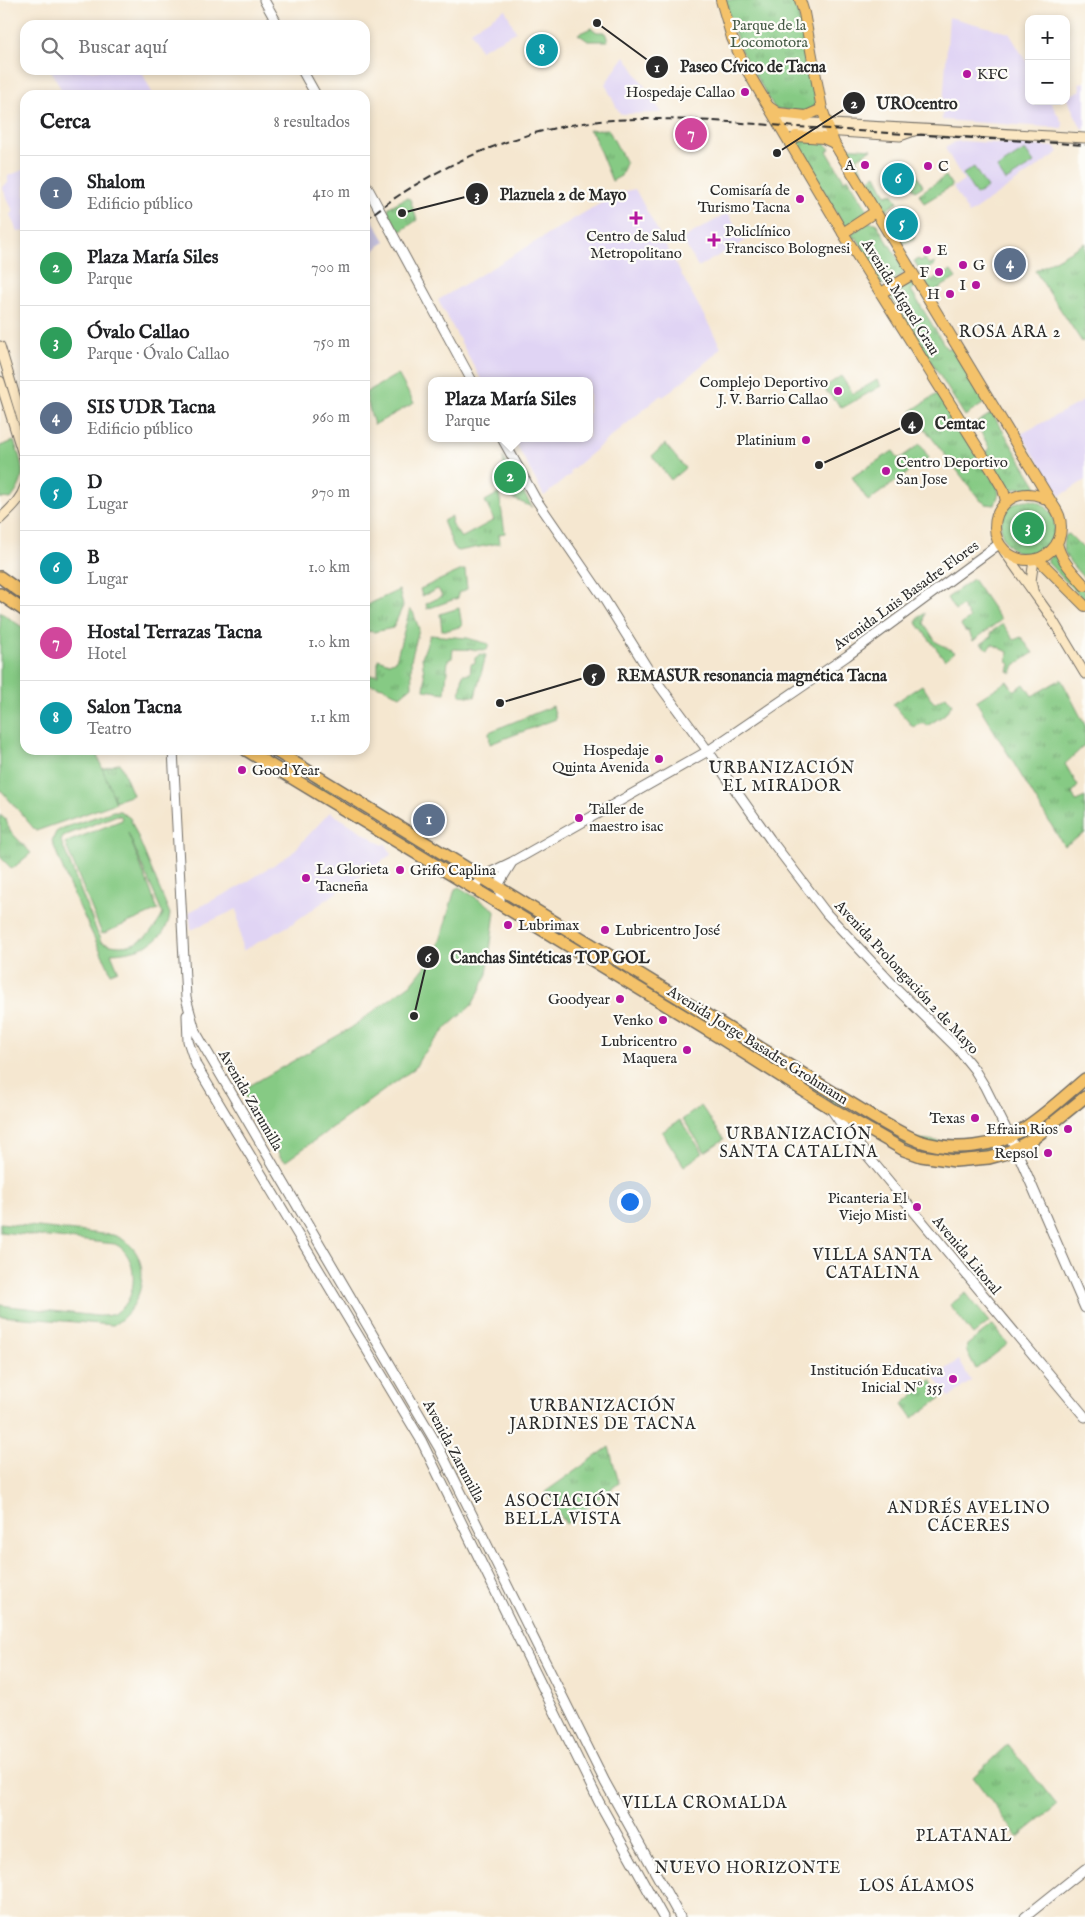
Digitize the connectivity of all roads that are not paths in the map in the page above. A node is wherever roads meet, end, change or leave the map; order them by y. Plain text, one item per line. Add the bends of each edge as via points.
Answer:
1 (264, 0) edge
2 (721, 0) edge
3 (800, 0) edge
4 (275, 20) edge
5 (305, 75) edge
6 (313, 90) edge
7 (768, 107) junction
8 (822, 109) junction
9 (779, 125) junction
10 (828, 128) junction
11 (1085, 138) edge
12 (834, 143) junction
13 (790, 144) junction
14 (370, 192) edge
15 (875, 212) junction
16 (843, 232) junction
17 (913, 274) junction
18 (881, 293) junction
19 (0, 346) edge
20 (470, 377) edge
21 (0, 381) edge
22 (20, 412) edge
23 (504, 442) edge
24 (20, 445) edge
25 (20, 496) edge
26 (1006, 501) junction
27 (1055, 508) junction
28 (0, 519) edge
29 (1057, 543) junction
30 (1002, 548) junction
31 (1036, 559) junction
32 (0, 577) edge
33 (1085, 586) edge
34 (20, 591) edge
35 (1034, 592) junction
36 (0, 594) edge
37 (1085, 606) edge
38 (20, 608) edge
39 (1085, 674) edge
40 (708, 751) junction
41 (173, 755) edge
42 (254, 755) edge
43 (282, 755) edge
44 (512, 862) junction
45 (481, 877) junction
46 (500, 888) junction
47 (475, 889) junction
48 (500, 904) junction
49 (188, 1007) junction
50 (1085, 1078) edge
51 (1085, 1097) edge
52 (831, 1108) junction
53 (861, 1109) junction
54 (854, 1121) junction
55 (1010, 1136) junction
56 (854, 1139) junction
57 (1016, 1149) junction
58 (1085, 1308) edge
59 (1085, 1417) edge
60 (1085, 1869) edge
61 (663, 1917) edge
62 (680, 1917) edge
63 (1025, 1917) edge

1 - 4 street
2 - 7 main road, Avenida Miguel Grau via 744,68
3 - 8 main road, Avenida Miguel Grau
5 - 6 street
7 - 8 main road via 778,113 806,116
7 - 9 main road, Avenida Miguel Grau
8 - 10 main road, Avenida Miguel Grau
9 - 10 main road
9 - 13 main road, Avenida Miguel Grau
10 - 11 main road via 920,129
10 - 12 main road, Avenida Miguel Grau
12 - 13 main road via 823,138 796,136
12 - 15 main road, Avenida Miguel Grau
13 - 16 main road, Avenida Miguel Grau
14 - 20 street
15 - 16 main road
15 - 17 main road, Avenida Miguel Grau
16 - 18 main road, Avenida Miguel Grau
17 - 18 main road
17 - 27 main road, Avenida Miguel Grau
18 - 26 main road, Avenida Miguel Grau via 993,472
19 - 22 main road
21 - 24 main road
23 - 40 street, Avenida Prolongación 2 de Mayo via 537,502 649,671
25 - 28 main road
26 - 27 main road via 1016,495 1034,494 1045,498
26 - 30 main road via 999,510 994,530
27 - 29 main road via 1061,524
29 - 31 main road via 1047,554
29 - 33 main road via 1064,561
30 - 31 main road via 1019,560
30 - 35 main road
30 - 40 street, Avenida Luis Basadre Flores
31 - 35 main road via 1031,581
31 - 37 main road
32 - 34 highway
35 - 39 main road
36 - 38 highway
40 - 44 street, Avenida Luis Basadre Flores
40 - 55 street, Avenida Prolongación 2 de Mayo via 827,914 963,1055 985,1087
41 - 49 street, Avenida Zarumilla
42 - 47 highway, Avenida Jorge Basadre Grohmann
43 - 45 highway, Avenida Jorge Basadre Grohmann
44 - 45 street, Avenida Luis Basadre Flores
44 - 46 street via 503,875
45 - 46 highway, Avenida Jorge Basadre Grohmann
45 - 47 street
46 - 48 street
46 - 53 highway, Avenida Jorge Basadre Grohmann
47 - 48 highway, Avenida Jorge Basadre Grohmann
48 - 52 highway, Avenida Jorge Basadre Grohmann
49 - 61 street, Avenida Zarumilla via 187,1033 196,1065 421,1440 599,1802
49 - 62 street, Avenida Zarumilla via 195,1030 224,1082 439,1448 605,1782
50 - 55 highway, Avenida Jorge Basadre Grohmann via 1034,1121
51 - 57 highway, Avenida Jorge Basadre Grohmann
52 - 54 highway, Avenida Jorge Basadre Grohmann
52 - 56 street, Avenida Litoral
53 - 54 street
53 - 55 highway, Avenida Jorge Basadre Grohmann via 906,1135 936,1145 971,1146 997,1142
54 - 56 street
54 - 57 highway, Avenida Jorge Basadre Grohmann via 904,1150 938,1159 989,1158
55 - 57 street, Avenida Prolongación 2 de Mayo
56 - 59 street, Avenida Litoral
57 - 58 street, Avenida Prolongación 2 de Mayo
60 - 63 street

